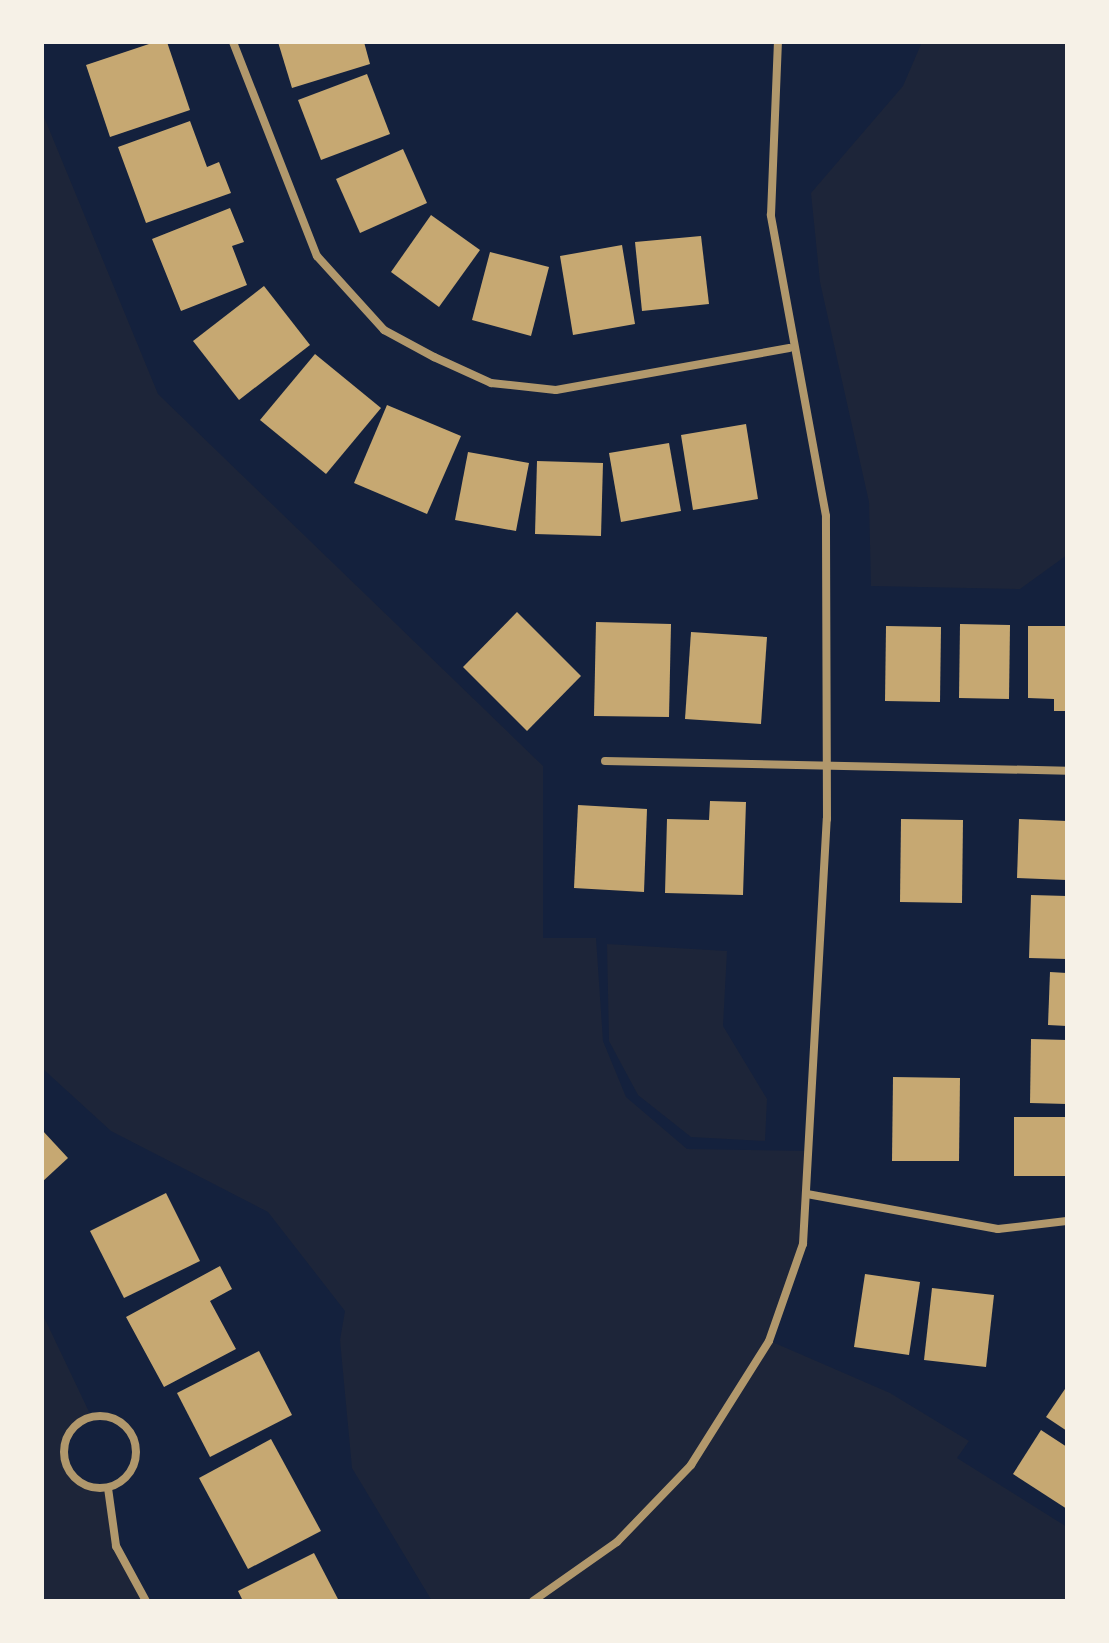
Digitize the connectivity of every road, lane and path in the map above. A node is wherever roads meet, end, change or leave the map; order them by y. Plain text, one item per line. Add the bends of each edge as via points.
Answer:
1 (233, 42) edge
2 (778, 42) edge
3 (789, 348) junction
4 (605, 761) dead end
5 (827, 763) junction
6 (1067, 771) edge
7 (807, 1194) junction
8 (1067, 1221) edge
9 (108, 1488) junction
10 (146, 1601) edge
11 (533, 1601) edge

1 - 3 street via 317,256 384,330 491,383 556,390
2 - 3 street via 771,215
3 - 5 street via 826,516
4 - 5 street
5 - 6 street
5 - 7 street
7 - 8 street via 998,1229
7 - 11 street via 786,1302 731,1409 691,1465 617,1542
9 - 9 street via 133,1466 135,1444 124,1424 91,1416 70,1430 63,1454 83,1485
9 - 10 street via 116,1546

